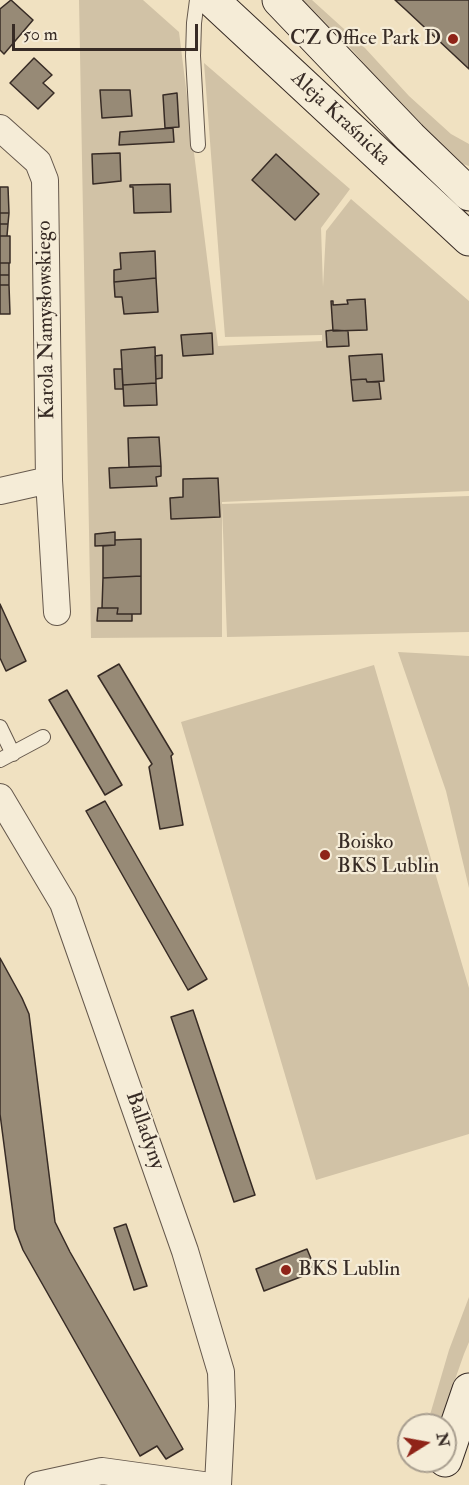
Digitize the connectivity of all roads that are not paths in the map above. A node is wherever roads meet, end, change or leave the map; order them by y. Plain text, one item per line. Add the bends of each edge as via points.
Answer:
1 (197, 0) edge
2 (212, 0) edge
3 (279, 0) edge
4 (0, 128) edge
5 (198, 145) dead end
6 (464, 184) edge
7 (469, 239) edge
8 (49, 480) junction
9 (0, 491) edge
10 (57, 612) dead end
11 (0, 727) edge
12 (43, 737) dead end
13 (13, 754) junction
14 (0, 760) edge
15 (0, 797) edge
16 (469, 1390) edge
17 (457, 1425) edge
18 (38, 1485) edge
19 (203, 1485) edge
20 (218, 1485) edge

1 - 5 lane via 193,56
2 - 7 main road, Aleja Kraśnicka
3 - 6 main road, Aleja Kraśnicka via 410,137
4 - 8 street, Karola Namysłowskiego via 38,162 45,180
8 - 9 street
8 - 10 street, Karola Namysłowskiego
11 - 13 lane
12 - 13 lane
13 - 14 lane
15 - 20 street, Balladyny via 63,903 185,1251 220,1372
16 - 17 main road
18 - 19 street via 102,1471

